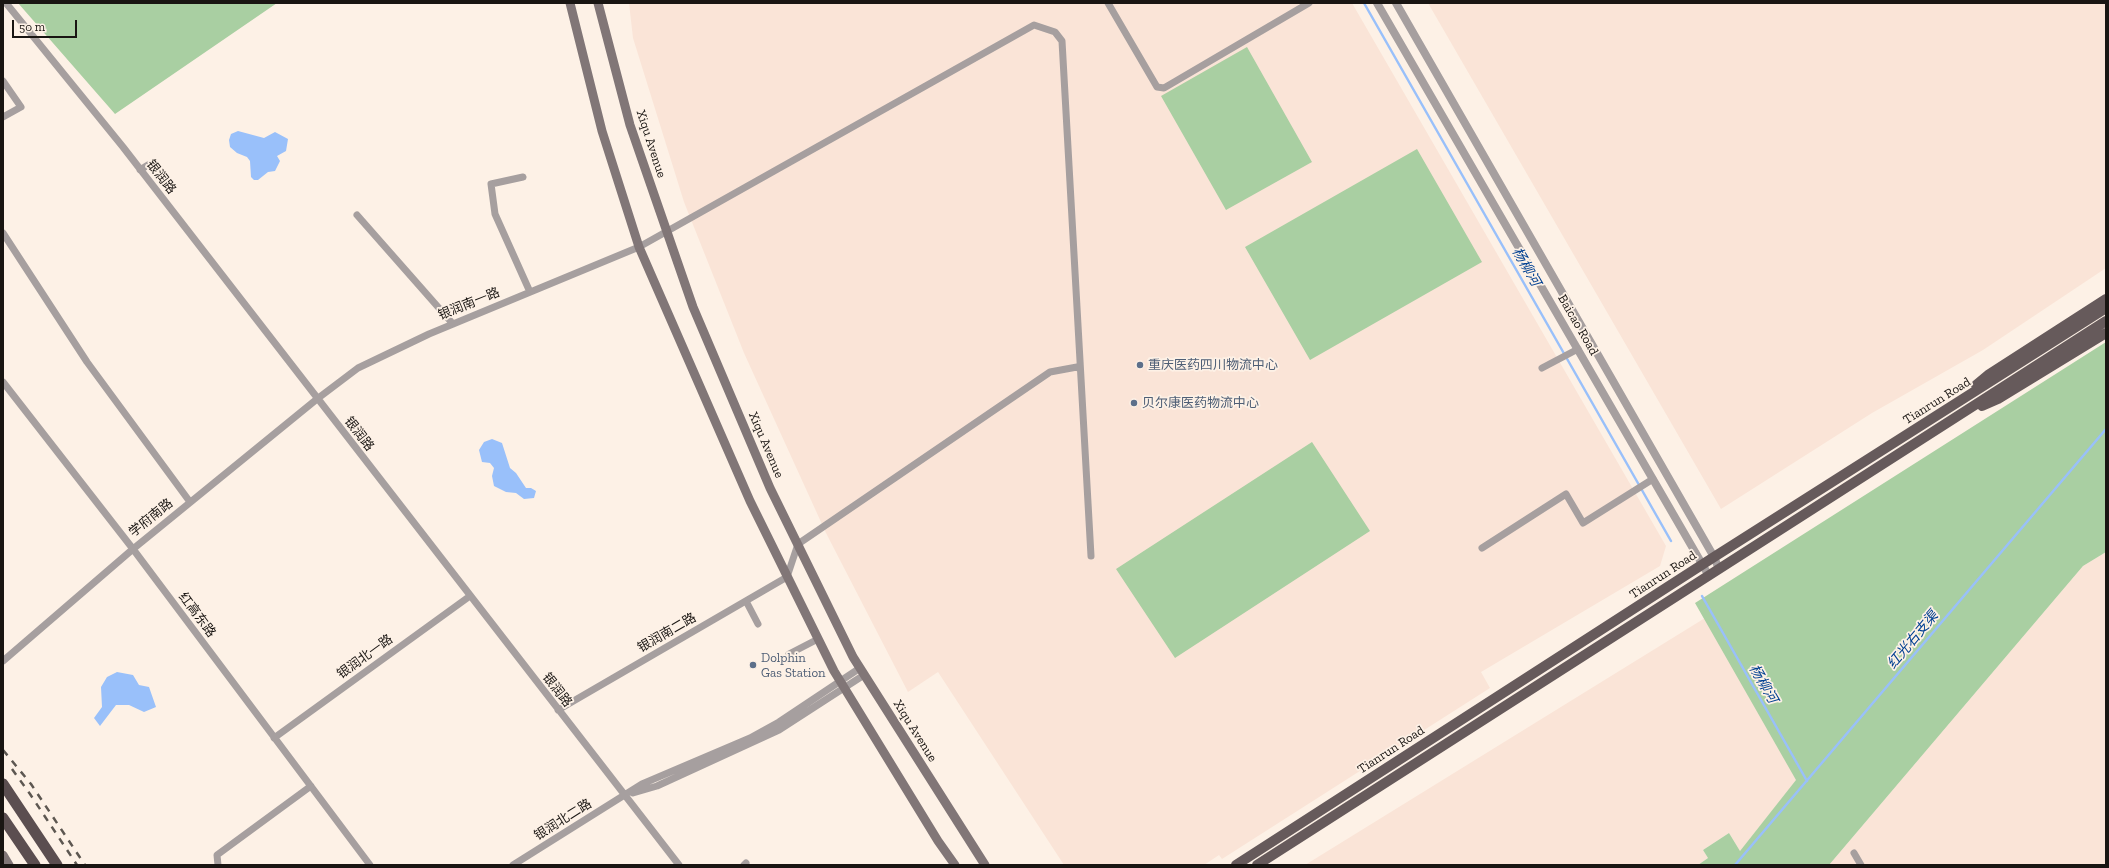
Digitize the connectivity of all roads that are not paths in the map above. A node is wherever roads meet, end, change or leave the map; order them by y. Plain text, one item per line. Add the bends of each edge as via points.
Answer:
1 (6, 3) edge
2 (570, 3) edge
3 (598, 3) edge
4 (1108, 3) edge
5 (1309, 3) edge
6 (1377, 3) edge
7 (1396, 3) edge
8 (3, 81) edge
9 (3, 117) edge
10 (148, 165) dead end
11 (140, 170) junction
12 (523, 177) dead end
13 (357, 215) dead end
14 (667, 233) junction
15 (3, 234) edge
16 (639, 247) junction
17 (530, 292) junction
18 (2106, 299) edge
19 (2106, 308) edge
20 (2106, 321) edge
21 (453, 324) junction
22 (2106, 333) edge
23 (1578, 349) junction
24 (1542, 368) dead end
25 (1080, 369) junction
26 (3, 382) edge
27 (317, 399) junction
28 (1953, 406) junction
29 (1953, 419) junction
30 (1653, 479) junction
31 (190, 502) junction
32 (798, 544) junction
33 (1482, 548) dead end
34 (132, 549) junction
35 (1090, 556) dead end
36 (1714, 557) junction
37 (1703, 565) junction
38 (1719, 569) junction
39 (1709, 576) junction
40 (787, 577) junction
41 (470, 596) junction
42 (746, 601) junction
43 (758, 624) dead end
44 (818, 640) junction
45 (789, 654) dead end
46 (3, 661) edge
47 (862, 671) junction
48 (842, 685) junction
49 (558, 710) junction
50 (274, 738) junction
51 (3, 784) edge
52 (311, 786) junction
53 (625, 795) junction
54 (3, 818) edge
55 (1854, 853) dead end
56 (3, 856) edge
57 (9, 865) edge
58 (34, 865) edge
59 (57, 865) edge
60 (218, 865) edge
61 (370, 865) edge
62 (512, 865) edge
63 (679, 865) edge
64 (955, 865) edge
65 (985, 865) edge
66 (1236, 865) edge
67 (1257, 865) edge
68 (1861, 865) edge

1 - 11 street, 银润路
2 - 16 main road via 602,131
3 - 14 main road, Xiqu Avenue via 630,125
4 - 5 street via 1157,87 1164,88
6 - 23 street, Baicao Road
7 - 36 street, Baicao Road
8 - 9 street via 21,107
10 - 11 street
11 - 27 street, 银润路
12 - 17 street via 491,184 495,214
13 - 21 street
14 - 16 street, 银润南一路
14 - 25 street, 银润南一路 via 1034,25 1055,32 1062,41
14 - 32 main road, Xiqu Avenue via 693,307 770,488
15 - 31 street via 87,362
16 - 17 street, 银润南一路
16 - 40 main road via 750,501
17 - 21 street, 银润南一路
18 - 28 main road via 1988,375
19 - 28 main road, Tianrun Road
20 - 29 main road, Tianrun Road
21 - 27 street, 银润南一路 via 358,368
22 - 29 main road via 1998,399
23 - 24 street
23 - 30 street, Baicao Road
25 - 32 street via 1077,367 1050,372
25 - 35 street, 银润南一路
26 - 34 street, 红高东路
27 - 31 street, 学府南路
27 - 41 street, 银润路
28 - 36 main road, Tianrun Road
29 - 38 main road, Tianrun Road
30 - 33 street via 1583,523 1566,494
30 - 37 street, Baicao Road
31 - 34 street, 学府南路
32 - 40 street
32 - 47 main road, Xiqu Avenue
34 - 46 street, 学府南路
34 - 50 street, 红高东路
36 - 37 main road, Tianrun Road
36 - 38 street, Baicao Road
37 - 39 street, Baicao Road
37 - 66 main road, Tianrun Road
38 - 39 main road, Tianrun Road
39 - 67 main road, Tianrun Road
40 - 42 street, 银润南二路
40 - 44 main road
41 - 49 street, 银润路
41 - 50 street, 银润北一路
42 - 43 street
42 - 49 street, 银润南二路
44 - 45 street
44 - 48 main road
47 - 48 street, 银润北二路
47 - 65 main road, Xiqu Avenue
48 - 53 street, 银润北二路 via 750,738 642,784
48 - 64 main road
49 - 53 street, 银润路
50 - 52 street, 红高东路
51 - 59 highway
52 - 60 street via 216,855
52 - 61 street, 红高东路
53 - 62 street, 银润北二路
53 - 63 street, 银润路
54 - 58 highway
55 - 68 street
56 - 57 main road

